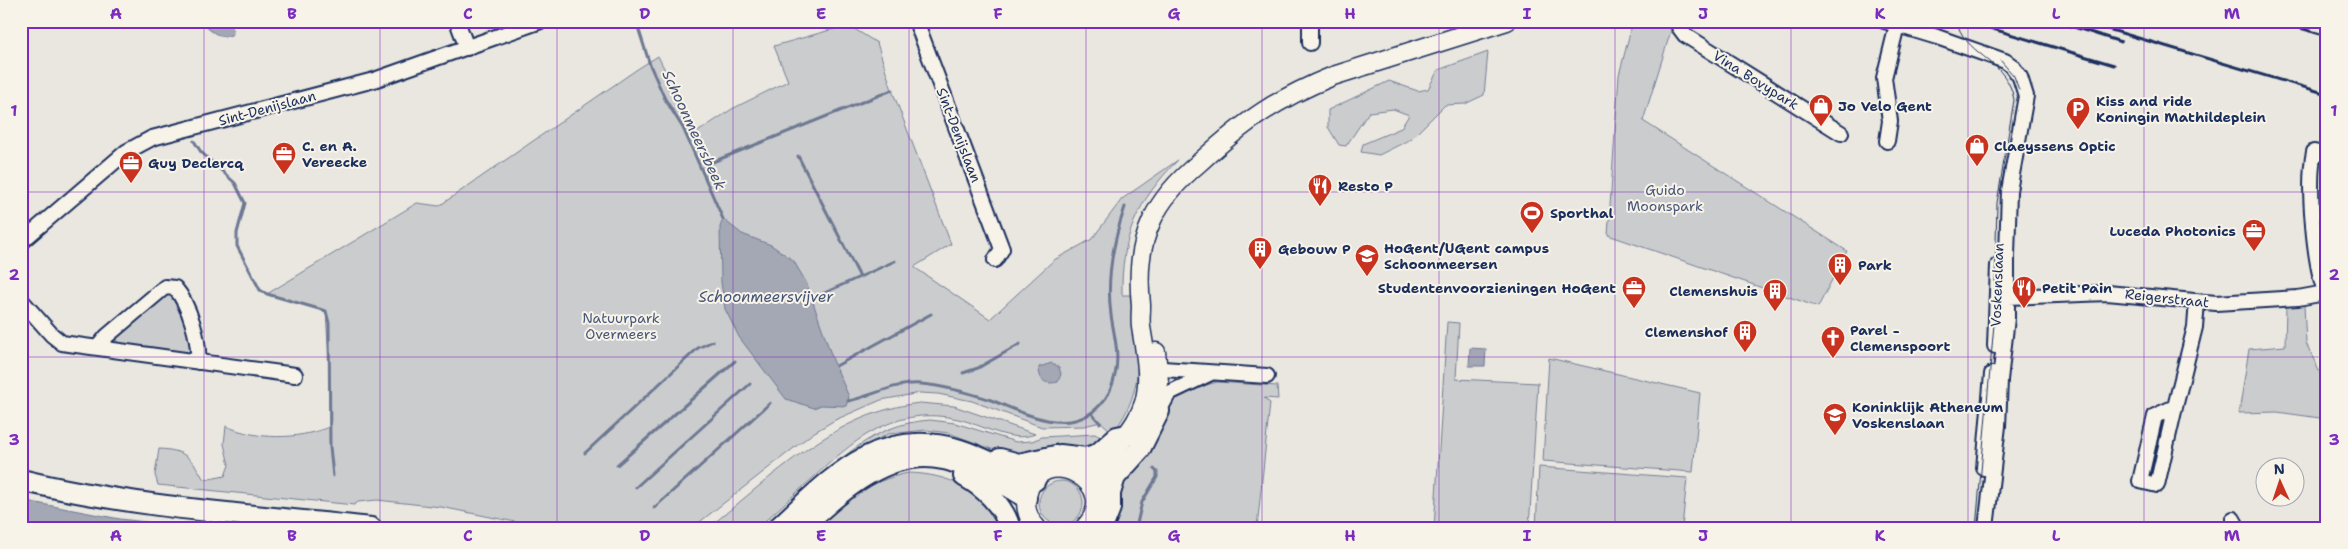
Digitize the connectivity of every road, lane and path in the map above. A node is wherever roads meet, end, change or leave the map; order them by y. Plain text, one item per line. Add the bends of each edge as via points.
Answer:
1 (457, 21) edge
2 (541, 21) edge
3 (916, 21) edge
4 (1310, 21) edge
5 (1507, 21) edge
6 (1679, 21) edge
7 (1891, 23) edge
8 (1310, 43) dead end
9 (467, 48) junction
10 (1988, 54) junction
11 (1841, 133) dead end
12 (1887, 141) dead end
13 (2320, 153) edge
14 (21, 242) edge
15 (1004, 254) dead end
16 (2326, 295) edge
17 (2008, 297) junction
18 (21, 300) edge
19 (2197, 301) junction
20 (97, 348) junction
21 (198, 362) junction
22 (1153, 368) junction
23 (1214, 372) junction
24 (295, 375) dead end
25 (1267, 376) dead end
26 (2175, 407) junction
27 (1156, 414) junction
28 (1126, 435) junction
29 (975, 455) junction
30 (899, 462) junction
31 (1075, 471) junction
32 (21, 480) edge
33 (1035, 480) junction
34 (1094, 492) junction
35 (1026, 498) junction
36 (371, 528) edge
37 (778, 528) edge
38 (801, 528) edge
39 (1010, 528) edge
40 (1037, 528) edge
41 (1084, 528) edge
42 (1102, 528) edge
43 (1978, 528) edge
44 (1986, 528) edge

1 - 9 street
2 - 9 street, Sint-Denijslaan
3 - 15 street, Sint-Denijslaan
4 - 8 street
5 - 22 main road via 1332,76 1278,101 1250,119 1186,174 1153,218 1141,252 1140,318
6 - 11 street, Vina Bovypark via 1680,30 1689,38
7 - 10 street
7 - 12 street via 1884,78 1890,121
9 - 14 street, Sint-Denijslaan via 374,80 180,130 140,144 103,171
10 - 17 street, Voskenslaan via 2012,66 2026,96 2009,191
10 - 43 street, Voskenslaan via 2011,78 2017,106 2000,203 1997,324
13 - 16 street via 2311,195 2319,271
16 - 19 street, Reigerstraat via 2216,303
17 - 19 street, Reigerstraat via 2107,293
17 - 44 street, Voskenslaan
18 - 20 street via 62,343
19 - 26 street
20 - 21 street
20 - 21 street via 165,288 175,288 197,338
21 - 24 street
22 - 23 street
22 - 27 main road via 1159,382
22 - 28 main road via 1143,404
23 - 25 street
23 - 27 street via 1169,393
26 - 26 street via 2155,416 2140,481 2157,485
27 - 34 main road via 1134,447 1095,485
27 - 42 highway via 1140,448 1115,477 1110,508
28 - 29 highway via 1118,437 1098,454 1086,458 1060,455 1019,464 987,453
28 - 31 main road via 1095,466
29 - 33 highway
29 - 37 highway via 926,443 891,446 871,453 837,476
30 - 35 highway via 910,457 944,459 1003,483
30 - 38 highway via 862,477
30 - 39 highway via 944,468 966,477 986,491
31 - 33 main road via 1054,469
31 - 34 main road via 1090,483
32 - 36 highway via 157,506
33 - 35 main road
34 - 41 main road via 1094,513
35 - 40 main road via 1029,517

